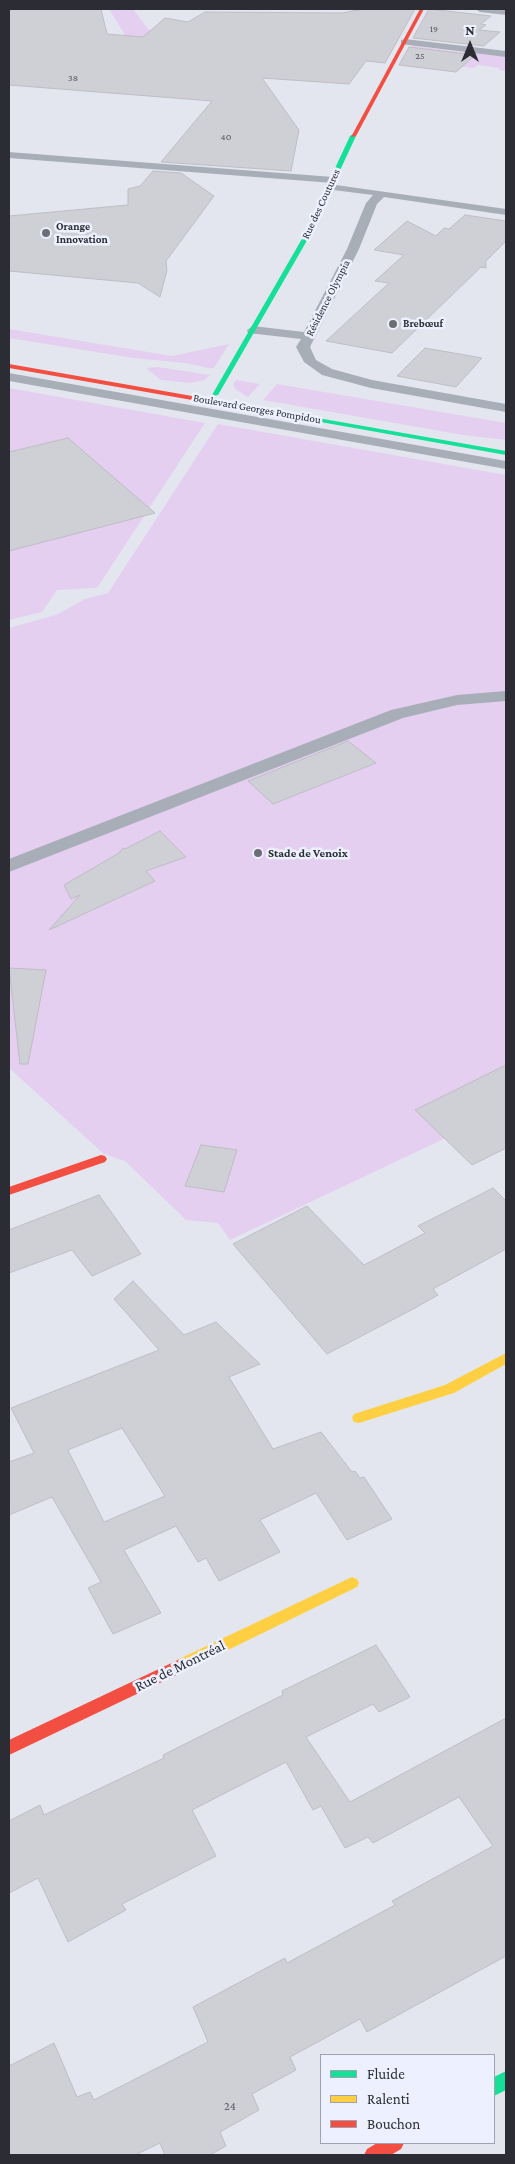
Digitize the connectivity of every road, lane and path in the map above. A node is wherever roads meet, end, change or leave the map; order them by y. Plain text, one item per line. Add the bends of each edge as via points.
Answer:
1 (422, 9) edge
2 (480, 9) edge
3 (506, 12) edge
4 (405, 42) junction
5 (506, 54) edge
6 (9, 156) edge
7 (331, 183) junction
8 (381, 193) junction
9 (506, 212) edge
10 (253, 330) junction
11 (309, 336) junction
12 (9, 359) edge
13 (9, 366) edge
14 (9, 377) edge
15 (208, 402) junction
16 (506, 408) edge
17 (506, 446) edge
18 (506, 452) edge
19 (506, 465) edge
20 (506, 696) edge
21 (9, 866) edge
22 (101, 1159) dead end
23 (9, 1191) edge
24 (506, 1358) edge
25 (359, 1418) dead end
26 (352, 1583) dead end
27 (9, 1748) edge
28 (506, 2080) edge
29 (495, 2086) edge
30 (393, 2144) edge
31 (373, 2155) edge

1 - 4 street, Rue des Coutures
2 - 3 street
4 - 5 street
4 - 7 street, Rue des Coutures via 358,126
6 - 7 lane
7 - 8 lane
7 - 10 street, Rue des Coutures via 306,237
8 - 9 lane
8 - 11 lane, Résidence Olympia via 372,203 353,249
10 - 11 lane
10 - 15 street, Rue des Coutures
11 - 16 lane, Résidence Olympia via 303,347 306,355 327,372
12 - 15 street, Boulevard Georges Pompidou
13 - 15 street, Boulevard Georges Pompidou
14 - 15 lane
15 - 17 street, Boulevard Georges Pompidou
15 - 18 street, Boulevard Georges Pompidou
15 - 19 lane
20 - 21 lane via 458,700 397,714
22 - 23 street
24 - 25 street via 449,1389
26 - 27 street, Rue de Montréal
28 - 29 street
30 - 31 street

